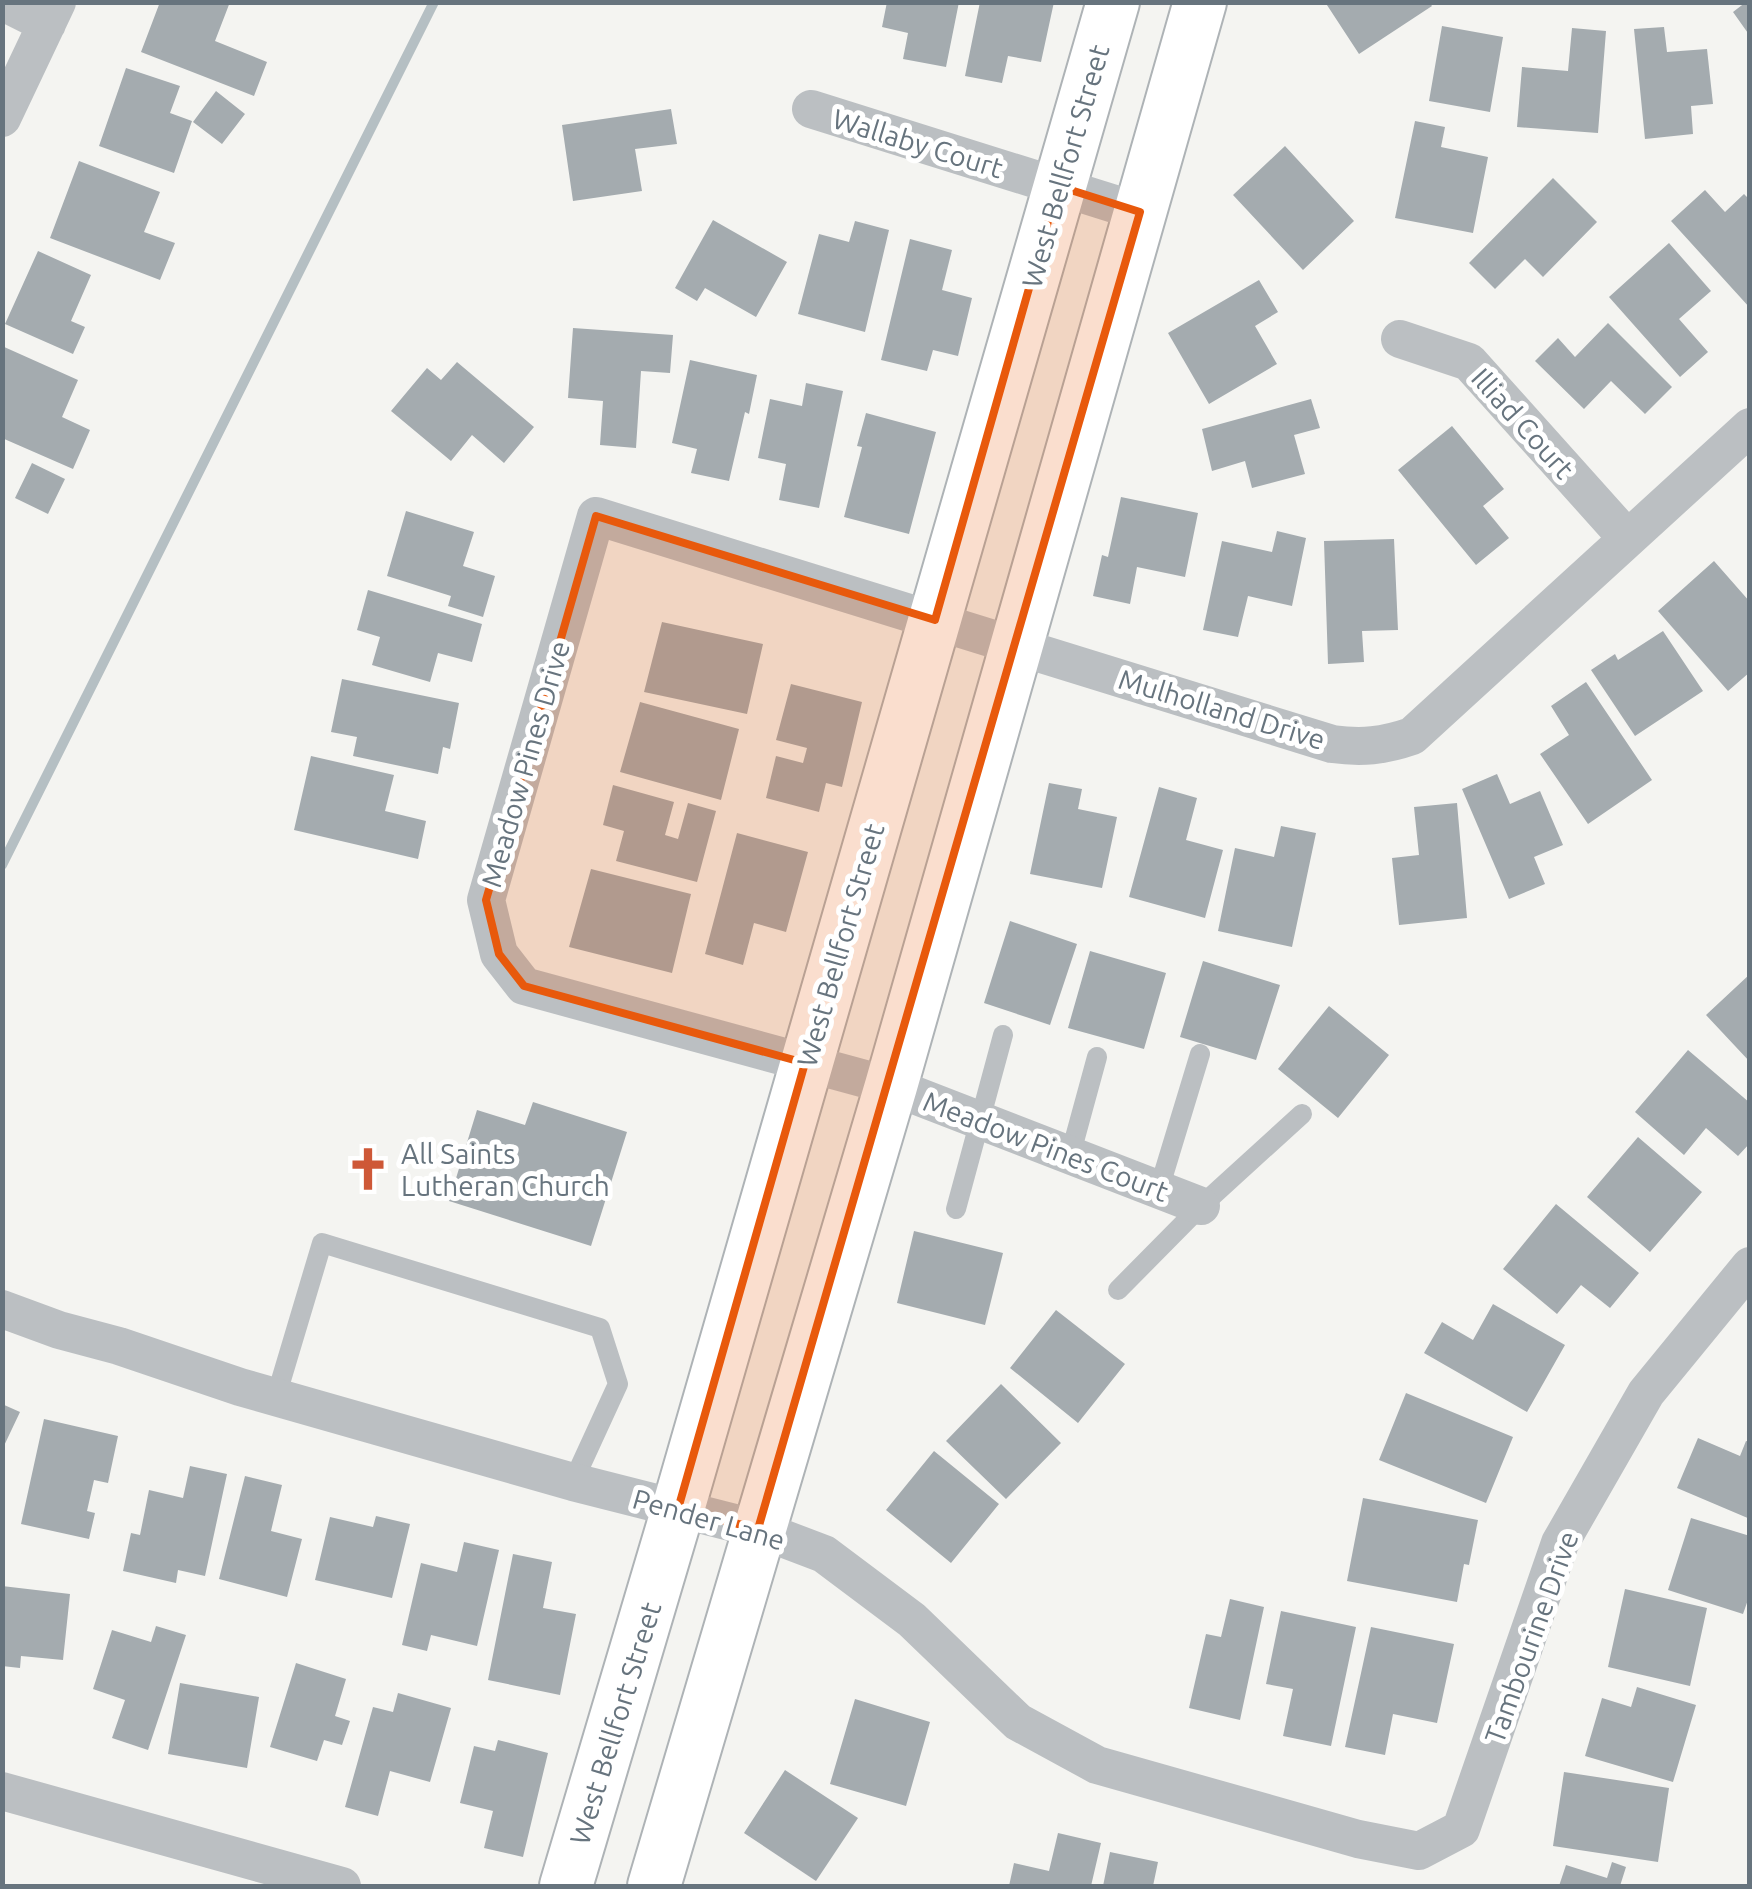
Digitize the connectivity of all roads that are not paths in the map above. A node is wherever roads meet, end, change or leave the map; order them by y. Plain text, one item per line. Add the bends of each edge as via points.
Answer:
1 (2, 2) edge
2 (1113, 2) edge
3 (1200, 2) edge
4 (52, 14) edge
5 (811, 109) dead end
6 (2, 118) edge
7 (1058, 186) junction
8 (1140, 212) junction
9 (1400, 339) dead end
10 (1750, 427) edge
11 (596, 516) joint
12 (1626, 537) junction
13 (935, 620) junction
14 (1018, 646) junction
15 (1002, 1036) dead end
16 (1200, 1054) dead end
17 (1098, 1056) dead end
18 (805, 1063) junction
19 (891, 1086) junction
20 (1302, 1114) dead end
21 (979, 1120) junction
22 (1070, 1156) junction
23 (1159, 1189) junction
24 (1201, 1206) junction
25 (956, 1209) dead end
26 (1750, 1266) edge
27 (1118, 1290) dead end
28 (2, 1309) edge
29 (276, 1397) junction
30 (573, 1482) junction
31 (678, 1509) junction
32 (758, 1529) junction
33 (2, 1790) edge
34 (1358, 1839) joint
35 (342, 1886) edge
36 (566, 1886) edge
37 (654, 1886) edge

1 - 4 street
2 - 7 main road, West Bellfort Street
3 - 8 main road
4 - 6 street
5 - 7 street, Wallaby Court
7 - 8 street, Wallaby Court
7 - 13 main road, West Bellfort Street
8 - 14 main road
9 - 12 street, Illiad Court via 1469,362
10 - 12 street, Mulholland Drive
11 - 13 street, Mulholland Drive
11 - 18 street, Meadow Pines Drive via 486,900 498,954 524,986
12 - 14 street, Mulholland Drive via 1439,713 1412,736 1384,746 1332,744
13 - 14 street, Mulholland Drive
13 - 18 main road, West Bellfort Street
14 - 19 main road
15 - 21 lane
16 - 23 lane
17 - 22 lane
18 - 19 street, Meadow Pines Drive
18 - 31 main road, West Bellfort Street
19 - 21 street, Meadow Pines Court
19 - 32 main road
20 - 24 lane
21 - 22 street, Meadow Pines Court
21 - 25 lane
22 - 23 street, Meadow Pines Court
23 - 24 street, Meadow Pines Court
24 - 27 lane
26 - 34 street, Tambourine Drive via 1646,1393 1560,1543 1461,1829 1420,1851
28 - 29 street, Pender Lane
29 - 30 street, Pender Lane
29 - 30 lane via 322,1243 600,1328 618,1384
30 - 31 street, Pender Lane
31 - 32 street, Pender Lane
31 - 36 main road, West Bellfort Street
32 - 34 street, Pender Lane via 824,1554 912,1620 1018,1722 1097,1764
32 - 37 main road
33 - 35 street

